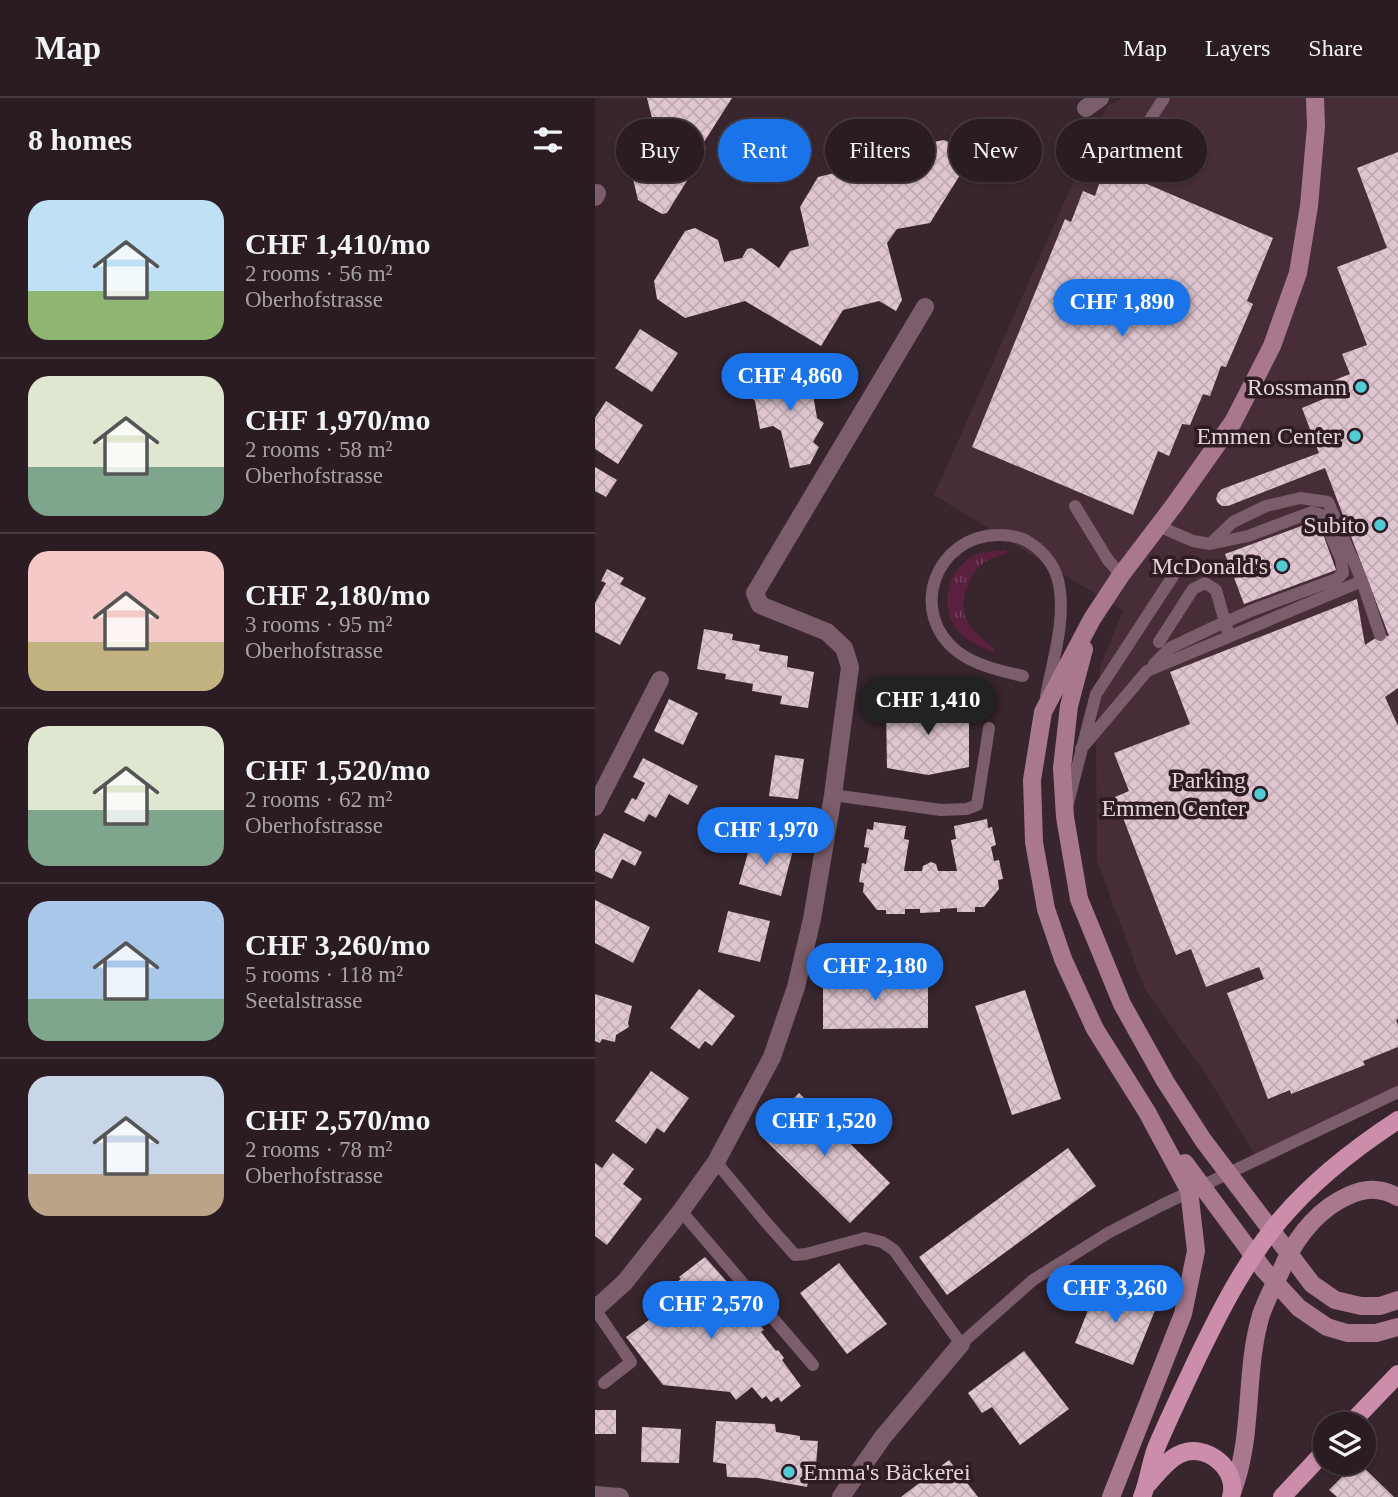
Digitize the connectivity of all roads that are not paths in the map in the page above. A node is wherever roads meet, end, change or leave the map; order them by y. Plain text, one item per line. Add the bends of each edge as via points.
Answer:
1 (1164, 98) edge
2 (1315, 98) edge
3 (1150, 119) edge
4 (925, 307) dead end
5 (1075, 506) dead end
6 (1158, 526) junction
7 (1210, 544) junction
8 (1177, 570) dead end
9 (1121, 575) junction
10 (1361, 581) junction
11 (1092, 619) junction
12 (1225, 622) junction
13 (1380, 635) dead end
14 (1230, 636) junction
15 (1159, 642) dead end
16 (1147, 671) junction
17 (1023, 676) dead end
18 (660, 680) dead end
19 (1043, 712) junction
20 (989, 728) dead end
21 (1081, 749) junction
22 (833, 795) junction
23 (595, 807) edge
24 (1065, 817) junction
25 (1398, 1092) edge
26 (1147, 1112) junction
27 (1398, 1120) edge
28 (716, 1162) junction
29 (1398, 1197) edge
30 (681, 1211) junction
31 (1398, 1300) edge
32 (595, 1309) edge
33 (1398, 1327) edge
34 (961, 1345) junction
35 (813, 1365) dead end
36 (1398, 1374) edge
37 (604, 1383) dead end
38 (1362, 1412) edge
39 (1313, 1464) edge
40 (1145, 1491) edge
41 (1232, 1493) edge
42 (595, 1495) edge
43 (620, 1497) edge
44 (841, 1497) edge
45 (1111, 1497) edge
46 (1282, 1497) edge

1 - 3 lane
2 - 6 street via 1309,206 1298,273 1272,346 1233,422
4 - 22 street via 755,593 759,605 827,632 844,648 850,667
5 - 9 lane
6 - 7 lane
6 - 9 street
7 - 10 lane via 1233,522 1266,506 1300,498 1328,502
7 - 12 lane via 1248,536 1312,512 1322,515 1341,559 1343,573 1337,579
8 - 21 lane via 1096,694
9 - 11 street
10 - 13 lane
10 - 14 lane
11 - 19 street
11 - 24 street via 1069,706 1062,768
12 - 14 lane
12 - 15 lane via 1216,590 1205,583 1193,589
12 - 16 lane via 1170,648
14 - 16 lane
16 - 21 lane
17 - 19 lane via 958,652 936,624 931,594 938,571 951,552 977,537 1009,535 1033,544 1058,578 1058,637
18 - 23 street
19 - 26 street via 1032,780 1034,842 1046,909 1095,1029
20 - 22 lane via 977,805 941,810
21 - 24 lane
22 - 28 street via 796,987 772,1057
24 - 31 street via 1079,899 1122,1004 1203,1140 1312,1284 1335,1300 1361,1306
25 - 34 lane via 1108,1233 1033,1280
26 - 33 street via 1264,1269 1299,1308 1327,1327 1347,1333
26 - 45 street via 1189,1190 1196,1251 1184,1314
27 - 40 main road via 1310,1188 1265,1239 1217,1317 1152,1458
28 - 30 street
28 - 34 lane via 795,1255 865,1238 894,1250
29 - 41 street via 1370,1189 1349,1195 1331,1205 1290,1250 1261,1314 1243,1454
30 - 32 street via 625,1282
30 - 35 lane
32 - 37 lane via 631,1362
34 - 44 street via 883,1437
36 - 38 main road
39 - 46 main road
40 - 41 main road via 1173,1458 1200,1451 1222,1463
42 - 43 street

